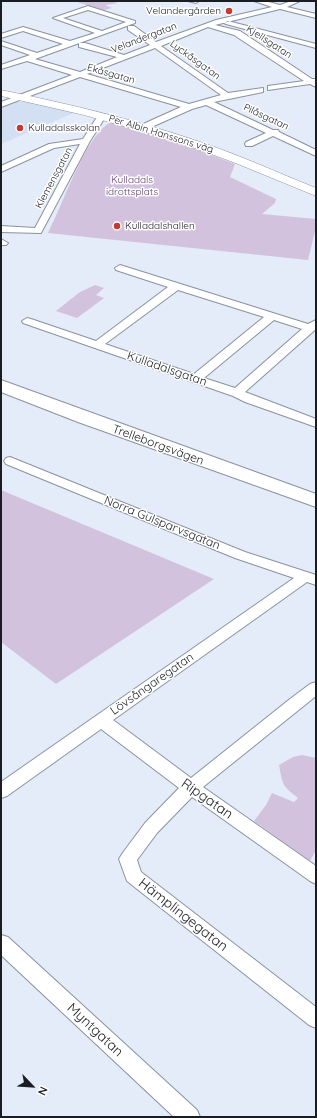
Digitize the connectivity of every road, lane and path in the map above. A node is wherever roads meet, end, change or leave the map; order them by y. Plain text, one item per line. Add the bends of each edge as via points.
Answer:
1 (191, 1) edge
2 (196, 1) edge
3 (257, 1) edge
4 (297, 1) edge
5 (280, 7) junction
6 (316, 16) edge
7 (218, 21) junction
8 (208, 25) junction
9 (131, 28) dead end
10 (102, 33) junction
11 (1, 36) edge
12 (1, 43) edge
13 (71, 44) junction
14 (82, 45) dead end
15 (156, 45) junction
16 (316, 46) edge
17 (37, 55) junction
18 (124, 57) junction
19 (28, 59) junction
20 (1, 66) edge
21 (79, 75) junction
22 (314, 82) edge
23 (271, 88) dead end
24 (260, 90) dead end
25 (1, 93) edge
26 (227, 96) junction
27 (20, 97) junction
28 (207, 102) junction
29 (1, 105) edge
30 (189, 107) junction
31 (102, 116) junction
32 (144, 127) junction
33 (275, 132) junction
34 (86, 141) junction
35 (249, 144) dead end
36 (316, 153) edge
37 (1, 169) edge
38 (316, 192) edge
39 (1, 229) edge
40 (120, 268) dead end
41 (176, 286) junction
42 (272, 316) junction
43 (27, 321) dead end
44 (313, 325) edge
45 (97, 345) junction
46 (196, 379) junction
47 (1, 386) edge
48 (237, 393) junction
49 (1, 399) edge
50 (316, 423) edge
51 (10, 461) dead end
52 (316, 501) edge
53 (316, 514) edge
54 (310, 578) edge
55 (316, 688) edge
56 (101, 720) junction
57 (190, 787) junction
58 (1, 791) edge
59 (316, 876) edge
60 (1, 943) edge
61 (316, 1019) edge
62 (190, 1117) edge

1 - 2 street
3 - 5 street
4 - 5 street, Velandergatan
5 - 6 street
5 - 7 street, Velandergatan
7 - 8 street, Velandergatan
7 - 16 street
8 - 15 street, Velandergatan
8 - 22 street, Kjellsgatan via 237,33
9 - 15 street, Lyckåsgatan
10 - 10 street via 133,22 88,8 56,18
10 - 13 street
11 - 13 street via 23,29
12 - 17 street
13 - 17 street
14 - 18 street
15 - 18 street, Velandergatan
15 - 26 street, Lyckåsgatan
17 - 19 street
18 - 21 street, Velandergatan
19 - 20 street
19 - 21 street, Ekåsgatan
21 - 27 street, Velandergatan
21 - 30 street, Ekåsgatan
22 - 23 street
24 - 26 street, Lyckåsgatan
25 - 27 street, Per Albin Hanssons väg
26 - 28 street, Lyckåsgatan
27 - 29 street, Velandergatan
27 - 31 street, Per Albin Hanssons väg
28 - 30 street, Lyckåsgatan
28 - 33 street, Pilåsgatan
30 - 32 street, Lyckåsgatan
31 - 32 street, Per Albin Hanssons väg
31 - 34 street, Klemensgatan
32 - 38 street, Per Albin Hanssons väg via 226,155
33 - 35 street
33 - 36 street, Pilåsgatan
34 - 37 street via 52,146
34 - 39 street, Klemensgatan via 38,231
40 - 41 street
41 - 42 street
41 - 45 street
42 - 44 street
42 - 46 street
43 - 45 street, Kulladalsgatan
44 - 48 street
45 - 46 street, Kulladalsgatan
46 - 48 street, Kulladalsgatan
47 - 52 highway, Trelleborgsvägen
48 - 50 street, Kulladalsgatan
49 - 53 highway, Trelleborgsvägen via 210,478
51 - 54 street, Norra Gulsparvsgatan via 240,555
54 - 56 street, Lövsångaregatan
55 - 57 street, Hämplingegatan
56 - 57 street, Ripgatan
56 - 58 street, Lövsångaregatan
57 - 59 street, Ripgatan
57 - 61 street, Hämplingegatan via 140,840 128,859 133,876
60 - 62 street, Myntgatan

